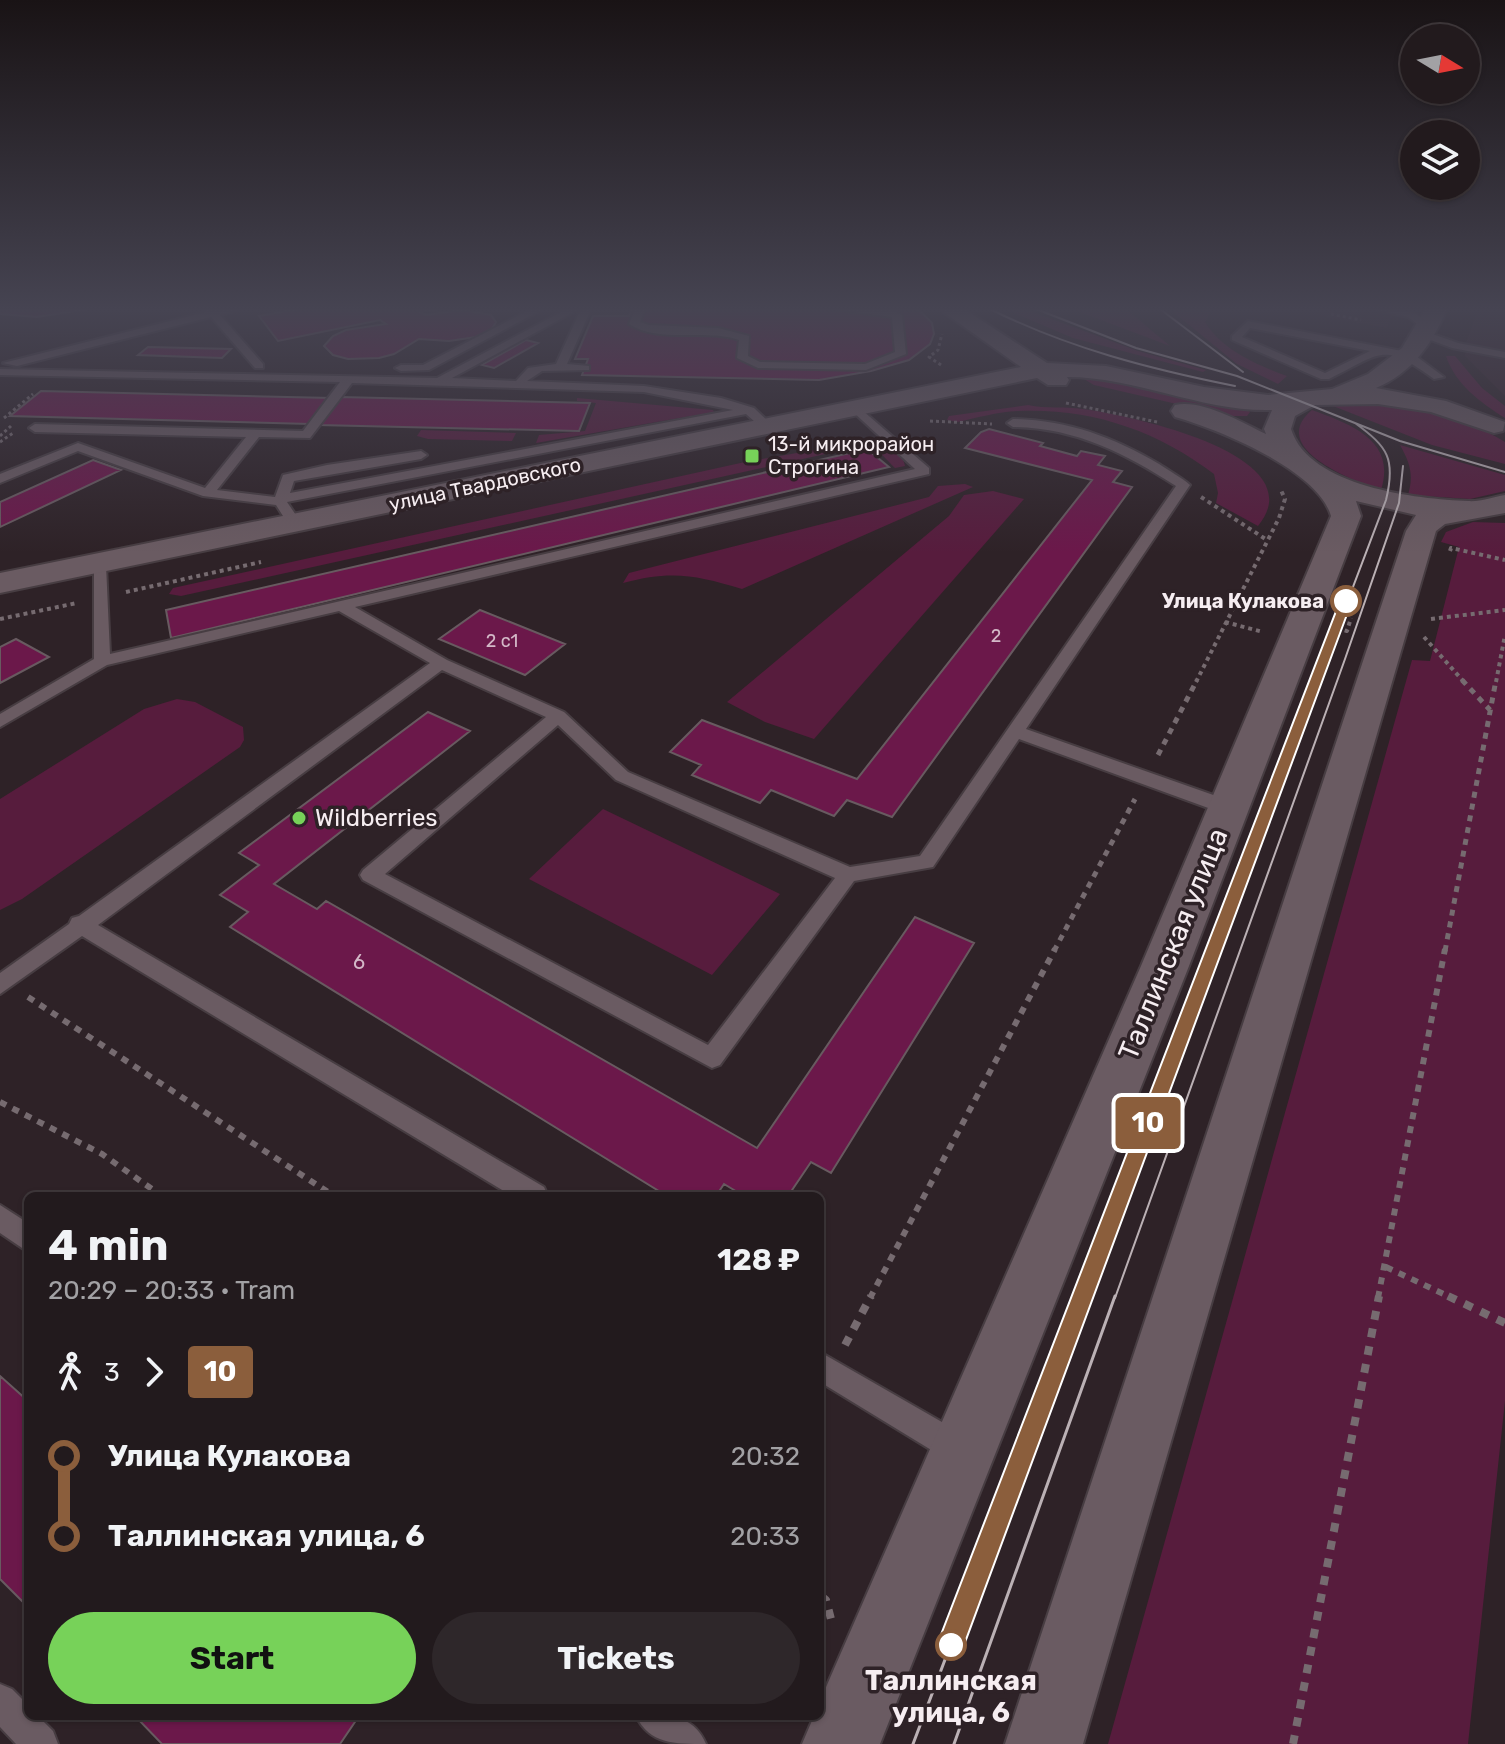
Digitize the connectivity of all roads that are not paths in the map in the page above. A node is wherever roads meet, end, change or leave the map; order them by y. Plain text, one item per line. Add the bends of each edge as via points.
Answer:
1 (340, 390) edge
2 (652, 390) edge
3 (947, 390) edge
4 (1125, 390) edge
5 (1169, 390) edge
6 (1339, 390) edge
7 (1450, 390) edge
8 (1310, 399) junction
9 (855, 408) junction
10 (757, 418) junction
11 (1013, 423) road end
12 (35, 428) dead end
13 (1500, 428) edge
14 (255, 434) junction
15 (421, 455) dead end
16 (1304, 466) junction
17 (0, 479) edge
18 (208, 493) junction
19 (285, 508) junction
20 (1495, 508) edge
21 (99, 565) junction
22 (0, 583) edge
23 (340, 605) junction
24 (102, 661) junction
25 (441, 663) junction
26 (558, 716) junction
27 (0, 722) edge
28 (1017, 732) junction
29 (1229, 808) junction
30 (848, 875) junction
31 (79, 924) junction
32 (2, 983) edge
33 (528, 1192) edge
34 (0, 1217) edge
35 (24, 1236) edge
36 (826, 1369) edge
37 (963, 1451) junction
38 (0, 1701) edge
39 (658, 1720) edge
40 (40, 1744) edge
41 (688, 1744) edge
42 (841, 1744) edge
43 (1044, 1744) edge

1 - 14 lane via 306,435
2 - 10 lane via 721,402
3 - 9 main road, улица Твардовского
4 - 16 main road, улица Твардовского via 1218,421
5 - 8 main road, улица Твардовского via 1250,401
6 - 8 main road
7 - 13 main road
8 - 13 main road via 1406,400 1451,409
8 - 16 main road, Таллинская улица via 1288,409 1278,427 1287,451
9 - 10 main road, улица Твардовского
9 - 23 lane via 924,471
10 - 19 main road, улица Твардовского
11 - 28 lane via 1075,428 1137,456 1183,485
12 - 14 lane
14 - 18 lane
15 - 19 lane via 288,478
16 - 20 main road, Таллинская улица via 1371,497 1428,507
16 - 29 main road, Таллинская улица via 1339,497 1346,516
17 - 18 lane via 78,447
18 - 19 lane
19 - 21 main road, улица Твардовского
20 - 43 main road, Таллинская улица via 1437,516 1421,531
21 - 22 main road, улица Твардовского
21 - 24 lane
23 - 24 lane
23 - 25 lane
24 - 27 lane
25 - 26 lane
25 - 31 lane
26 - 30 lane via 622,776
26 - 30 lane via 370,875 712,1058
28 - 29 lane
28 - 30 lane via 926,862
29 - 37 main road, Таллинская улица
31 - 32 lane
31 - 33 lane
34 - 35 lane
36 - 37 lane
37 - 42 main road, Таллинская улица
38 - 40 lane
39 - 41 lane

